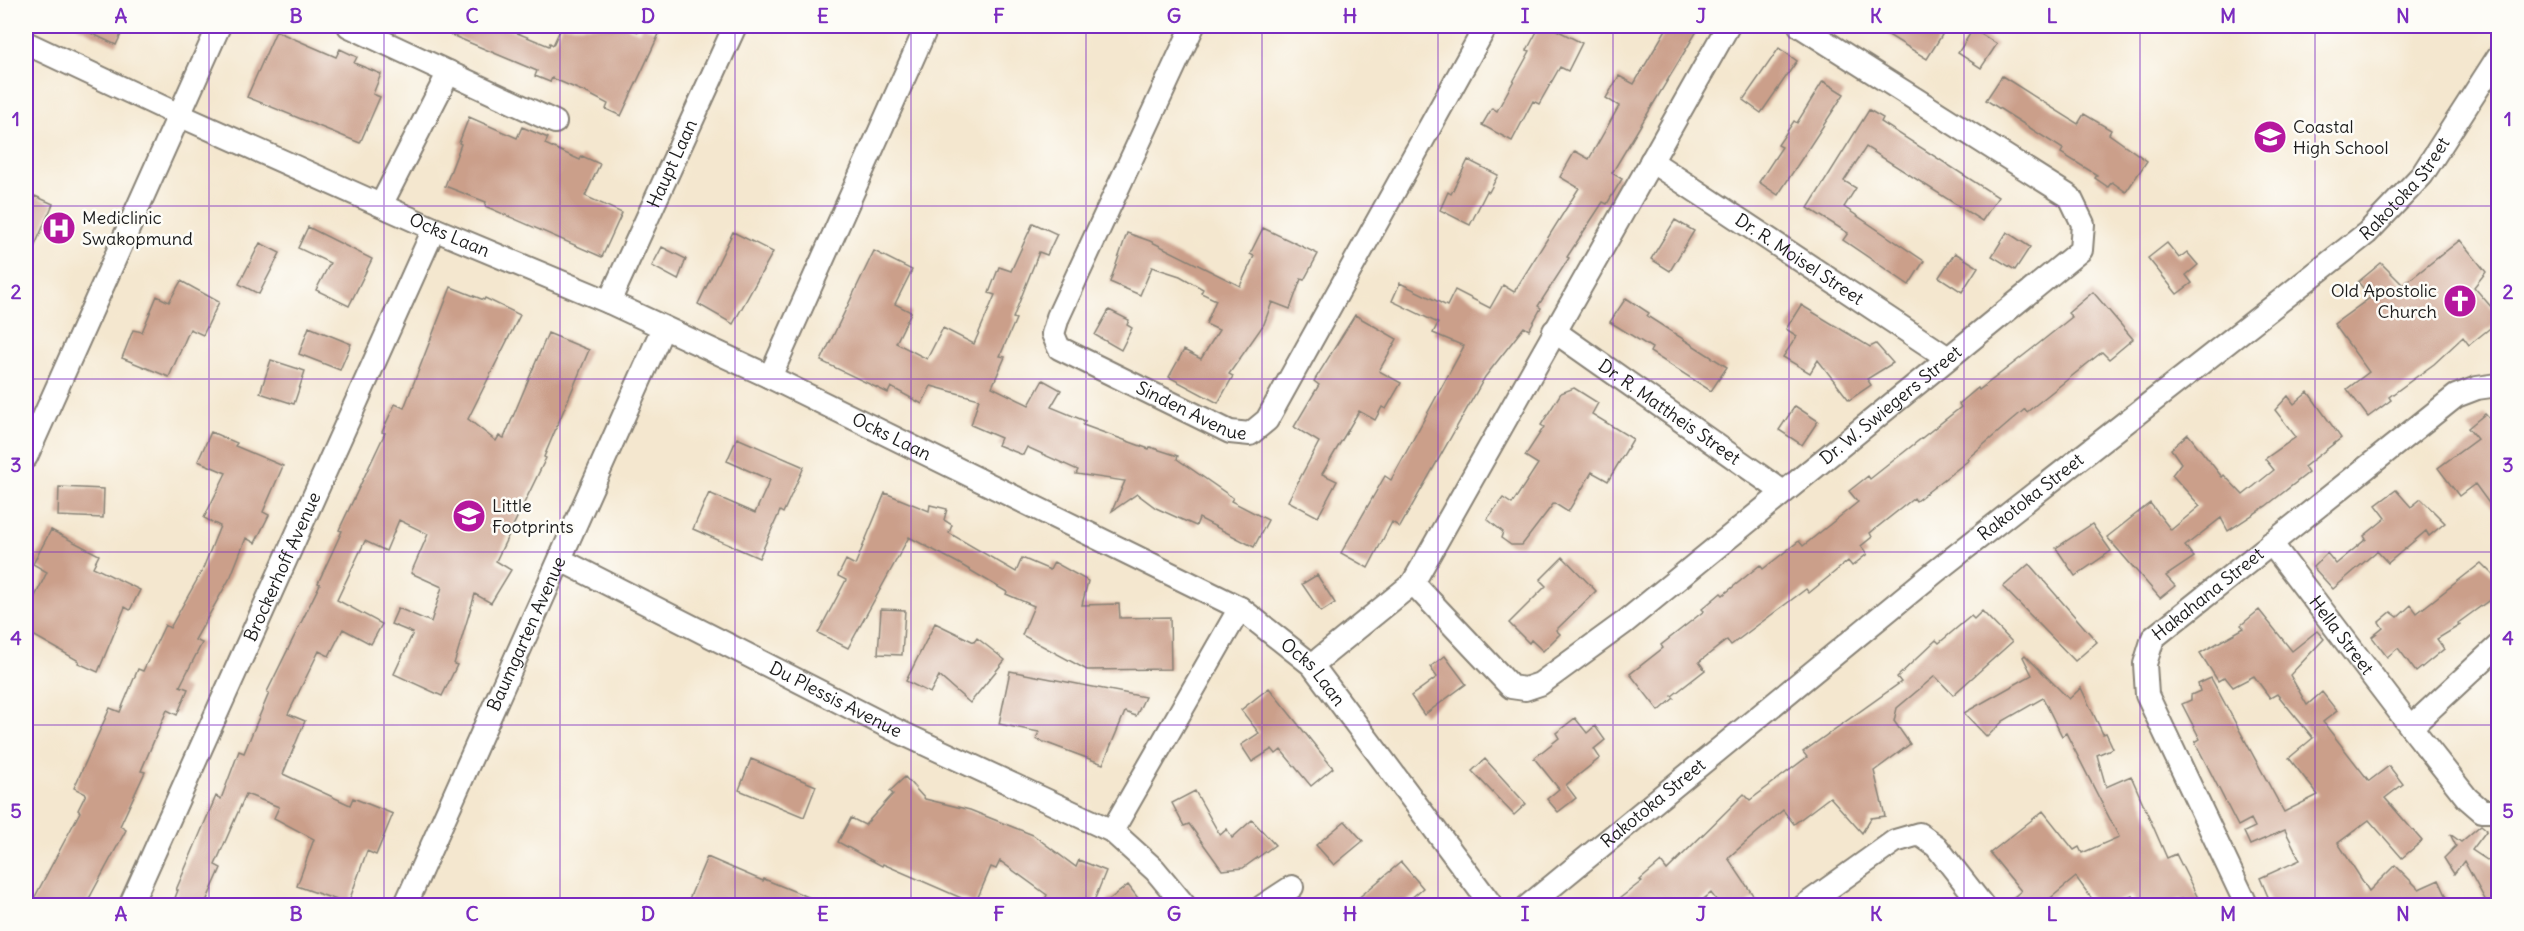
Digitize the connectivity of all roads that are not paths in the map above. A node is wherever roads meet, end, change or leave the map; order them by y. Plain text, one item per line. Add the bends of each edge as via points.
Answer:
1 (219, 26) edge
2 (350, 26) edge
3 (735, 26) edge
4 (927, 26) edge
5 (1192, 26) edge
6 (1486, 26) edge
7 (1728, 26) edge
8 (1800, 26) edge
9 (26, 43) edge
10 (2499, 57) edge
11 (449, 72) junction
12 (179, 115) junction
13 (555, 122) dead end
14 (1651, 161) junction
15 (381, 205) junction
16 (434, 229) junction
17 (609, 302) junction
18 (663, 328) junction
19 (1554, 332) junction
20 (1948, 358) junction
21 (770, 378) junction
22 (2499, 385) edge
23 (26, 457) edge
24 (1783, 492) junction
25 (2271, 543) junction
26 (561, 560) junction
27 (1413, 583) junction
28 (1239, 608) junction
29 (2499, 646) edge
30 (1312, 665) junction
31 (2411, 727) junction
32 (2499, 811) edge
33 (1112, 831) junction
34 (1292, 887) dead end
35 (130, 906) edge
36 (405, 906) edge
37 (1185, 906) edge
38 (1263, 906) edge
39 (1492, 906) edge
40 (1528, 906) edge
41 (1804, 906) edge
42 (1983, 906) edge
43 (2247, 906) edge

1 - 12 street
2 - 11 street
3 - 17 street, Haupt Laan
4 - 21 street
5 - 6 street, Sinden Avenue via 1053,334 1059,348 1230,432 1250,434 1268,420
7 - 14 street
8 - 20 street, Dr. W. Swiegers Street via 2070,197 2083,224 2081,250
9 - 12 street, Ocks Laan
10 - 40 street, Rakotoka Street via 2422,175 2367,234 1935,572
11 - 13 street
11 - 15 street
12 - 15 street, Ocks Laan
12 - 23 street
14 - 19 street
14 - 20 street, Dr. R. Moisel Street
15 - 16 street, Ocks Laan
16 - 17 street, Ocks Laan
16 - 35 street, Brockerhoff Avenue
17 - 18 street, Ocks Laan
18 - 21 street, Ocks Laan
18 - 26 street, Baumgarten Avenue
19 - 24 street, Dr. R. Mattheis Street
19 - 27 street
20 - 24 street, Dr. W. Swiegers Street
21 - 28 street, Ocks Laan
22 - 25 street, Hakahana Street via 2456,396
24 - 27 street, Dr. W. Swiegers Street via 1625,622 1540,684 1525,688 1511,687
25 - 31 street, Hella Street
25 - 43 street, Hakahana Street via 2153,638 2145,664 2147,695
26 - 33 street, Du Plessis Avenue via 891,728
26 - 36 street, Baumgarten Avenue
27 - 30 street
28 - 30 street, Ocks Laan
28 - 33 street
29 - 31 street
30 - 39 street, Ocks Laan
31 - 32 street, Hella Street via 2468,798 2482,811
33 - 37 street, Du Plessis Avenue via 1155,870
34 - 38 street
41 - 42 street via 1895,841 1919,834 1936,846

